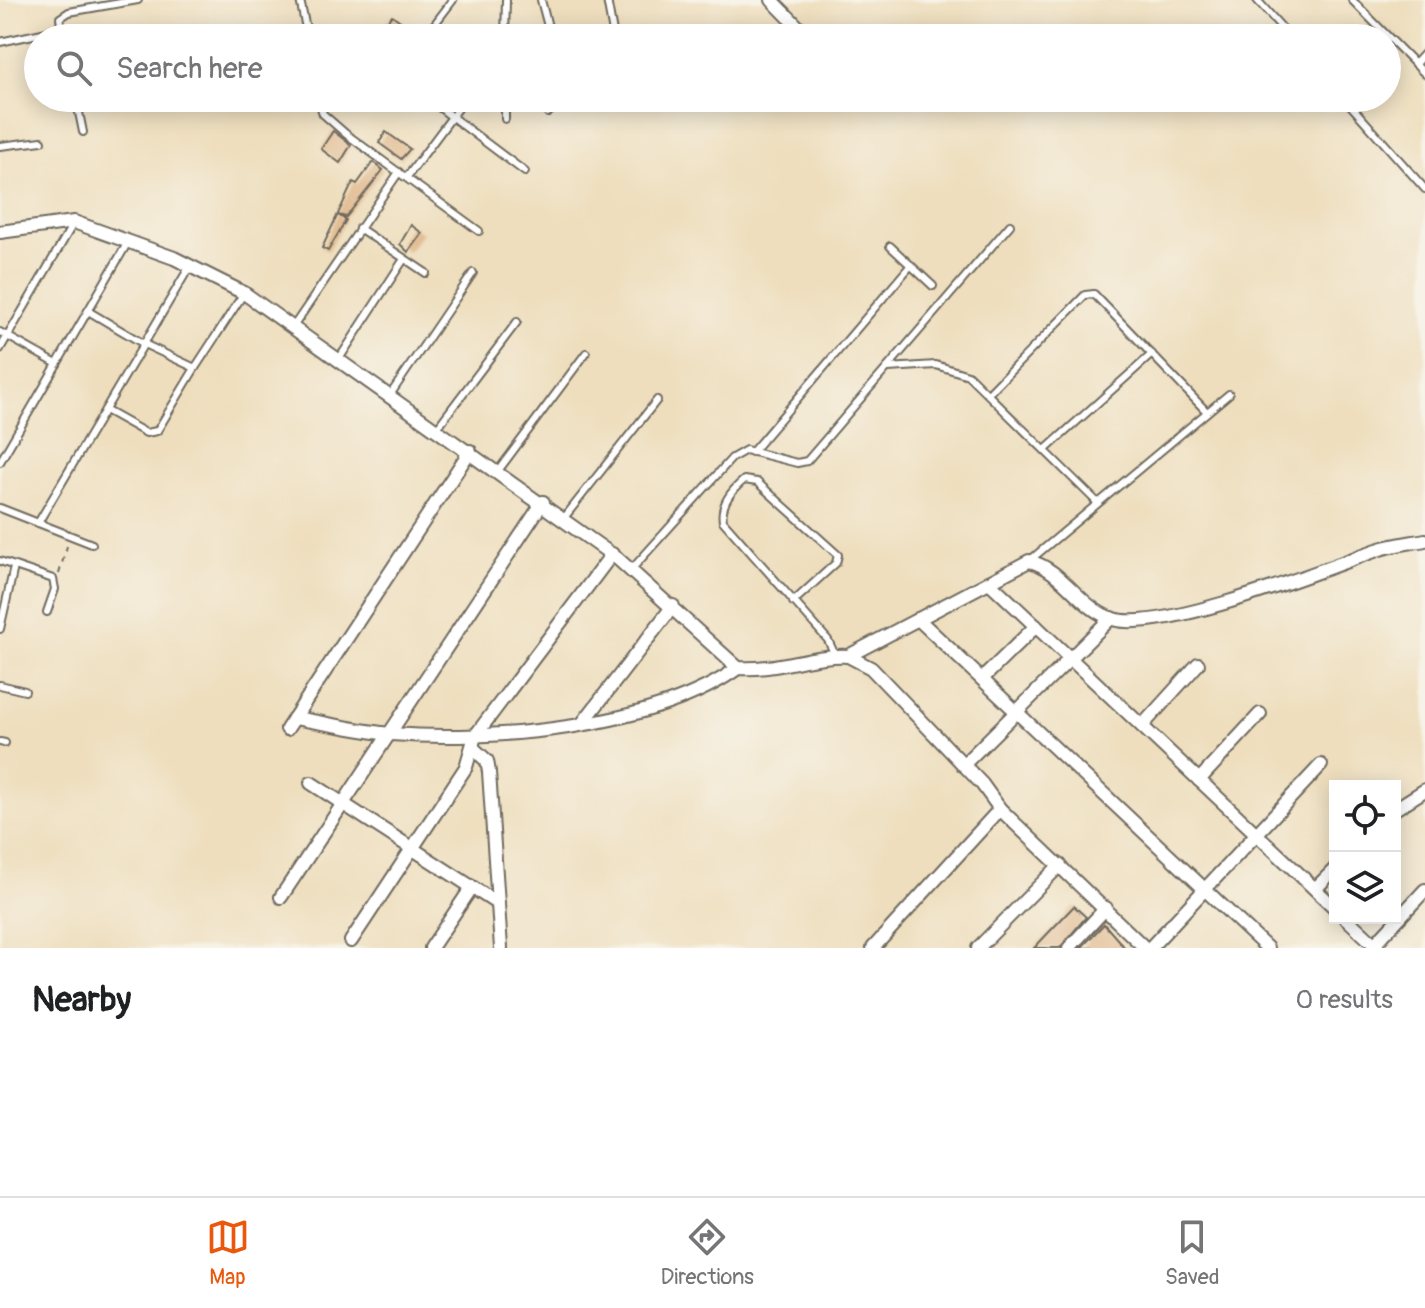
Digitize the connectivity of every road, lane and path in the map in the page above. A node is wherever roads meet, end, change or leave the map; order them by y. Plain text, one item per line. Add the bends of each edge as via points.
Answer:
1 (138, 0) edge
2 (300, 0) edge
3 (506, 0) edge
4 (541, 0) edge
5 (607, 0) edge
6 (772, 0) edge
7 (1257, 0) edge
8 (1352, 0) edge
9 (449, 2) edge
10 (61, 24) edge
11 (305, 24) edge
12 (434, 24) edge
13 (505, 24) edge
14 (547, 24) edge
15 (611, 24) edge
16 (795, 24) edge
17 (1278, 24) edge
18 (1376, 24) edge
19 (24, 37) edge
20 (0, 42) edge
21 (1401, 50) edge
22 (1425, 53) edge
23 (1415, 64) junction
24 (1425, 74) edge
25 (79, 112) edge
26 (322, 112) edge
27 (445, 112) edge
28 (456, 112) edge
29 (505, 112) edge
30 (1356, 112) edge
31 (452, 117) junction
32 (505, 119) dead end
33 (83, 132) dead end
34 (42, 141) dead end
35 (0, 146) edge
36 (399, 172) junction
37 (525, 172) dead end
38 (407, 177) junction
39 (1425, 189) edge
40 (74, 222) junction
41 (1010, 225) dead end
42 (359, 228) junction
43 (479, 231) dead end
44 (0, 232) edge
45 (128, 242) junction
46 (890, 246) dead end
47 (404, 259) junction
48 (911, 265) junction
49 (190, 266) junction
50 (426, 273) dead end
51 (473, 273) dead end
52 (933, 286) dead end
53 (244, 293) junction
54 (88, 311) junction
55 (517, 322) dead end
56 (293, 327) junction
57 (0, 332) edge
58 (7, 336) junction
59 (144, 344) junction
60 (0, 349) edge
61 (586, 353) dead end
62 (1152, 354) junction
63 (339, 359) junction
64 (57, 364) junction
65 (195, 368) junction
66 (888, 368) junction
67 (988, 394) junction
68 (1229, 394) dead end
69 (390, 395) junction
70 (657, 400) dead end
71 (105, 410) junction
72 (1207, 412) junction
73 (437, 428) junction
74 (1045, 450) junction
75 (470, 451) junction
76 (752, 452) junction
77 (0, 462) edge
78 (498, 471) junction
79 (543, 502) junction
80 (1098, 503) junction
81 (0, 508) edge
82 (564, 518) junction
83 (38, 523) junction
84 (70, 535) junction
85 (1425, 540) edge
86 (92, 544) dead end
87 (612, 554) junction
88 (1042, 559) junction
89 (0, 561) edge
90 (14, 567) junction
91 (631, 570) junction
92 (989, 582) junction
93 (56, 583) junction
94 (793, 602) junction
95 (673, 606) junction
96 (47, 612) dead end
97 (1111, 618) junction
98 (918, 619) junction
99 (1036, 626) junction
100 (0, 629) edge
101 (842, 656) junction
102 (1071, 659) junction
103 (1198, 664) dead end
104 (738, 668) junction
105 (982, 679) junction
106 (0, 685) edge
107 (25, 691) dead end
108 (1018, 713) junction
109 (1260, 714) dead end
110 (582, 724) junction
111 (1142, 726) junction
112 (389, 734) junction
113 (474, 743) junction
114 (963, 765) junction
115 (1321, 765) dead end
116 (1199, 780) junction
117 (311, 783) dead end
118 (1422, 795) edge
119 (343, 803) junction
120 (1401, 806) edge
121 (1000, 809) junction
122 (1256, 833) junction
123 (413, 849) junction
124 (1060, 865) junction
125 (1329, 875) edge
126 (472, 887) junction
127 (1204, 888) junction
128 (1315, 889) junction
129 (1425, 890) edge
130 (281, 897) dead end
131 (1329, 902) edge
132 (498, 904) junction
133 (1106, 908) junction
134 (1352, 924) edge
135 (351, 941) dead end
136 (1376, 946) edge
137 (1143, 947) edge
138 (431, 948) edge
139 (501, 948) edge
140 (873, 948) edge
141 (978, 948) edge
142 (1069, 948) edge
143 (1267, 948) edge

1 - 10 lane via 69,12
2 - 11 lane
3 - 13 lane
4 - 14 lane
5 - 15 lane
6 - 16 street
7 - 17 lane
8 - 18 lane
9 - 12 lane
19 - 20 lane
21 - 23 lane
22 - 23 lane
23 - 24 lane
25 - 33 lane
26 - 36 lane
27 - 31 lane
28 - 31 lane
29 - 32 lane
30 - 39 lane
31 - 37 lane
31 - 38 lane
34 - 35 lane
36 - 38 lane
36 - 42 lane
38 - 43 lane
40 - 44 street
40 - 45 street
40 - 58 lane
41 - 66 lane
42 - 47 lane
42 - 56 lane
45 - 49 street
45 - 54 lane
46 - 48 lane
47 - 50 lane
47 - 63 lane
48 - 52 lane
48 - 76 lane
49 - 53 street
49 - 59 lane
51 - 69 lane
53 - 56 street
53 - 65 lane
54 - 59 lane
54 - 64 lane
55 - 73 lane
56 - 63 street
57 - 58 lane
58 - 60 lane
58 - 64 lane
59 - 65 lane
59 - 71 lane
61 - 78 lane
62 - 67 lane via 1100,298 1085,295
62 - 72 lane
62 - 74 lane
63 - 69 street
64 - 77 lane
65 - 71 lane via 157,431 146,433
66 - 67 lane via 949,367 968,375
66 - 76 lane via 807,461
67 - 74 lane
68 - 72 lane
69 - 73 street
70 - 82 lane
71 - 83 lane
72 - 80 lane
73 - 75 street
74 - 80 lane
75 - 78 street
75 - 112 street via 291,724
76 - 91 lane via 732,458
78 - 79 street
79 - 82 street
79 - 112 street
80 - 88 lane
81 - 83 lane
82 - 87 street
83 - 84 lane
84 - 86 lane
84 - 93 path
85 - 97 street via 1161,619 1135,623
87 - 91 street
87 - 113 street
88 - 92 street
88 - 97 street
89 - 90 lane
90 - 93 lane
90 - 100 lane
91 - 95 street
92 - 98 street
92 - 99 street
93 - 96 lane
94 - 94 lane via 723,521 721,512 729,496 744,480 757,482 838,555 836,563
94 - 101 lane
95 - 104 street
95 - 110 street
97 - 102 street
98 - 101 street
98 - 105 street
99 - 102 street
99 - 105 street
101 - 104 street via 776,669
101 - 114 street via 871,668
102 - 108 street
102 - 111 street
103 - 111 street
104 - 110 street via 674,703
105 - 108 street
106 - 107 lane
108 - 114 street
108 - 127 street
109 - 116 street
110 - 113 street
111 - 116 street
112 - 113 street
112 - 119 street
113 - 123 street
113 - 132 street via 489,772
114 - 121 street
115 - 122 street
116 - 122 street
117 - 119 street
118 - 120 street
119 - 123 street
119 - 130 street
121 - 124 street
121 - 140 street
122 - 127 street
122 - 128 street
123 - 126 street
123 - 135 street
124 - 133 street
124 - 141 street
125 - 128 street
126 - 132 street
126 - 138 street
127 - 137 street
127 - 143 street
128 - 131 street
129 - 136 street
132 - 139 street
133 - 137 street
133 - 142 street
134 - 136 street

